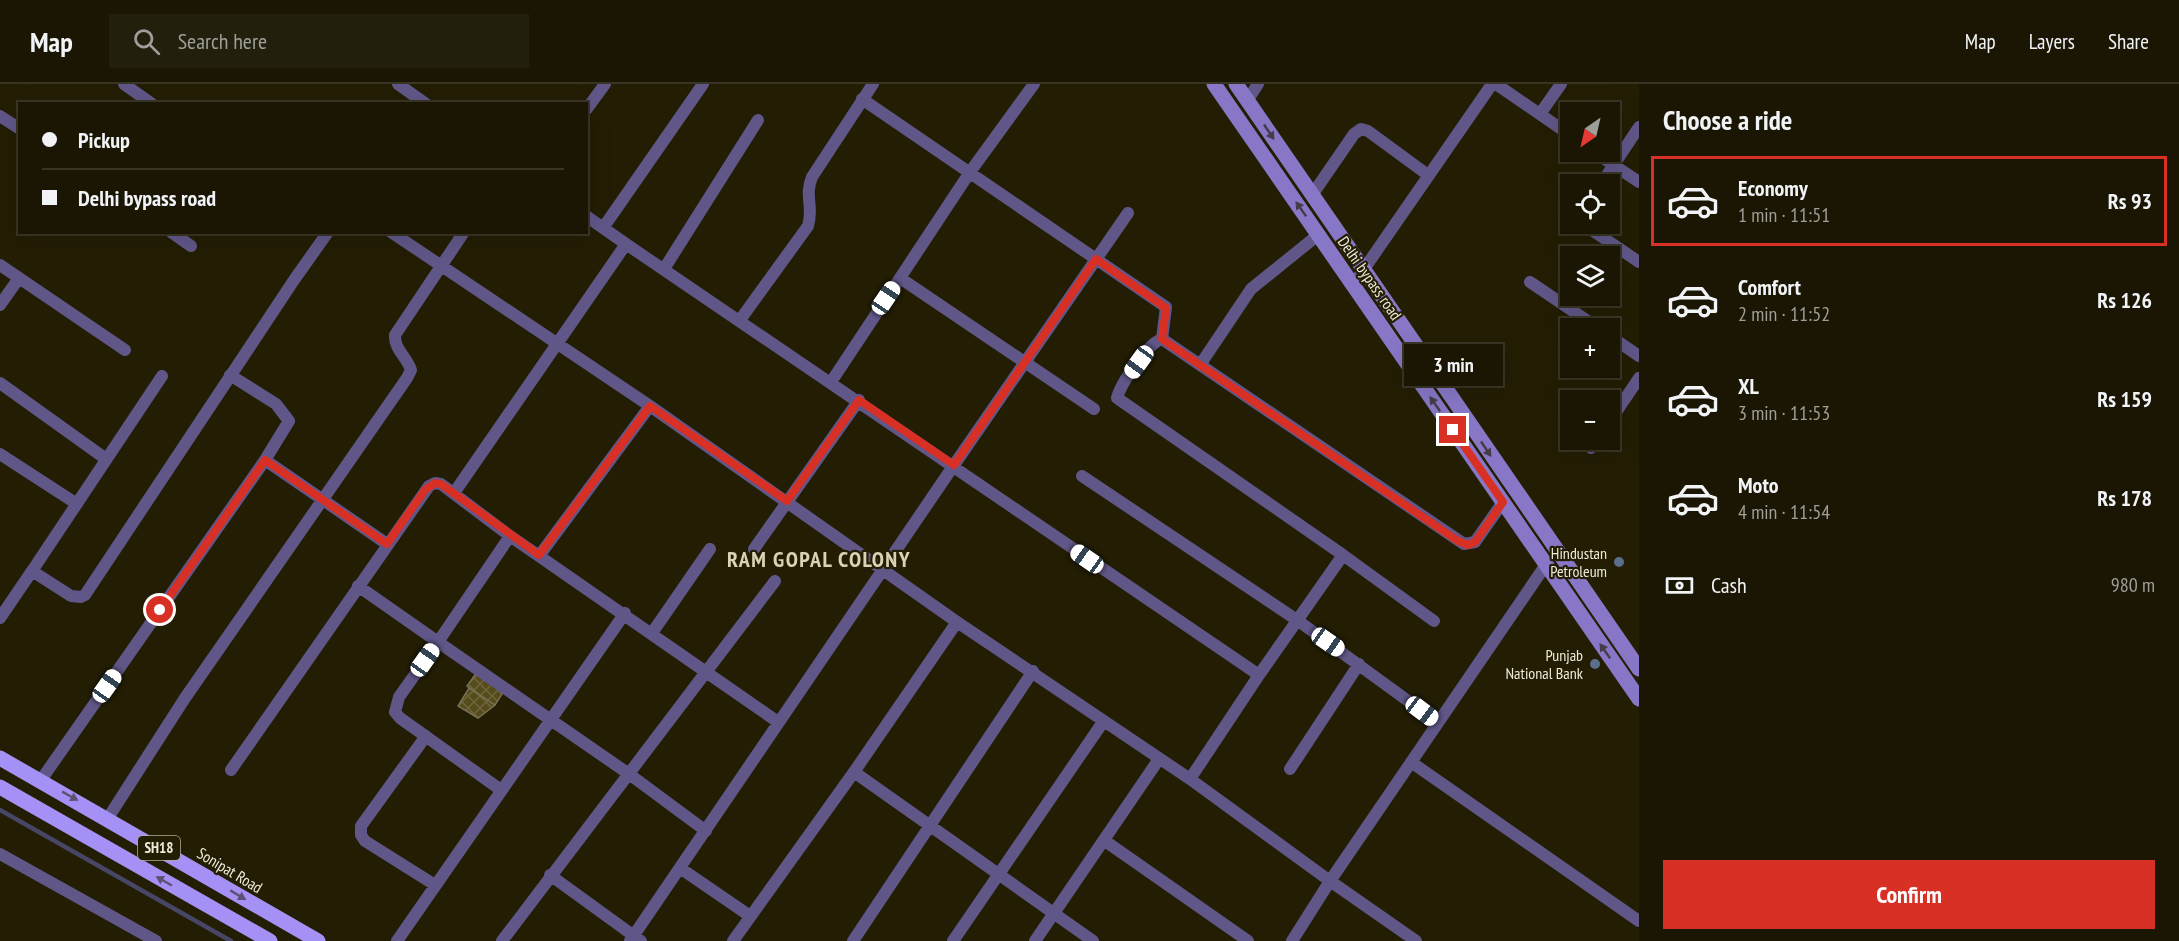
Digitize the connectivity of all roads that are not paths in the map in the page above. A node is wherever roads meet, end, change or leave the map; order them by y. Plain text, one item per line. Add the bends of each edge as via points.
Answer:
1 (124, 84) edge
2 (398, 84) edge
3 (605, 84) edge
4 (703, 84) edge
5 (873, 84) edge
6 (1034, 84) edge
7 (1214, 84) edge
8 (1236, 84) edge
9 (1258, 84) edge
10 (1494, 84) edge
11 (1561, 84) edge
12 (862, 99) junction
13 (1247, 101) junction
14 (149, 102) edge
15 (423, 102) edge
16 (588, 107) edge
17 (1540, 114) junction
18 (0, 116) edge
19 (758, 120) dead end
20 (1639, 127) edge
21 (18, 128) edge
22 (1560, 128) edge
23 (1610, 162) edge
24 (1613, 164) junction
25 (969, 172) junction
26 (1606, 174) edge
27 (1428, 176) junction
28 (1639, 183) edge
29 (1312, 195) junction
30 (1128, 213) dead end
31 (588, 217) edge
32 (603, 228) junction
33 (174, 234) edge
34 (327, 234) edge
35 (394, 234) edge
36 (463, 234) edge
37 (1598, 234) edge
38 (1318, 235) junction
39 (626, 244) junction
40 (191, 246) dead end
41 (1096, 259) junction
42 (1639, 262) edge
43 (0, 265) edge
44 (440, 267) junction
45 (664, 269) junction
46 (1363, 269) junction
47 (19, 278) junction
48 (900, 278) junction
49 (1530, 282) dead end
50 (1353, 285) junction
51 (0, 305) edge
52 (1583, 318) edge
53 (740, 320) junction
54 (1162, 339) junction
55 (1620, 343) edge
56 (557, 344) junction
57 (125, 350) dead end
58 (1639, 356) edge
59 (1025, 363) junction
60 (1200, 365) junction
61 (230, 375) junction
62 (162, 376) dead end
63 (1639, 378) edge
64 (831, 382) junction
65 (0, 383) edge
66 (859, 400) junction
67 (650, 406) junction
68 (1620, 406) edge
69 (1094, 409) dead end
70 (0, 454) edge
71 (106, 459) junction
72 (265, 460) junction
73 (954, 465) junction
74 (1082, 476) dead end
75 (454, 493) junction
76 (324, 498) junction
77 (787, 501) junction
78 (1503, 502) junction
79 (77, 504) junction
80 (510, 536) junction
81 (387, 544) junction
82 (710, 549) dead end
83 (753, 549) dead end
84 (539, 555) junction
85 (1343, 555) junction
86 (1545, 566) junction
87 (884, 570) junction
88 (32, 571) junction
89 (775, 581) dead end
90 (358, 586) junction
91 (625, 613) junction
92 (0, 618) edge
93 (1297, 620) junction
94 (1434, 621) dead end
95 (957, 622) junction
96 (652, 633) junction
97 (438, 642) junction
98 (1359, 664) junction
99 (1638, 668) edge
100 (1033, 671) junction
101 (706, 672) junction
102 (1259, 675) junction
103 (1625, 679) junction
104 (1639, 699) edge
105 (550, 720) junction
106 (1104, 722) junction
107 (1437, 722) junction
108 (778, 723) junction
109 (426, 736) junction
110 (0, 758) edge
111 (1159, 759) junction
112 (1411, 762) junction
113 (1290, 769) dead end
114 (231, 770) dead end
115 (854, 772) junction
116 (629, 774) junction
117 (1190, 779) junction
118 (41, 780) junction
119 (0, 787) edge
120 (501, 790) junction
121 (108, 818) junction
122 (928, 826) junction
123 (706, 831) junction
124 (1105, 841) junction
125 (0, 854) edge
126 (680, 868) junction
127 (997, 874) junction
128 (550, 875) junction
129 (1330, 881) junction
130 (435, 885) junction
131 (1053, 914) junction
132 (750, 916) junction
133 (1639, 921) edge
134 (635, 939) edge
135 (156, 941) edge
136 (270, 941) edge
137 (318, 941) edge
138 (397, 941) edge
139 (502, 941) edge
140 (733, 941) edge
141 (852, 941) edge
142 (953, 941) edge
143 (1035, 941) edge
144 (1093, 941) edge
145 (1248, 941) edge
146 (1292, 941) edge
147 (1416, 941) edge

1 - 14 street
2 - 15 street
3 - 16 street
4 - 32 street
5 - 12 street
6 - 25 street
38 -> 7 main road, Delhi bypass road
8 - 13 main road, Delhi bypass road
9 - 13 street
10 - 17 street
10 - 27 street
11 - 17 street
12 - 25 street
12 - 53 street via 806,191 808,226
13 -> 29 main road, Delhi bypass road
17 - 22 street
18 - 21 street
19 - 45 street
20 - 24 street
23 - 24 street
24 - 26 street
24 - 28 street
25 - 41 street
25 - 48 street
27 - 29 street via 1361,129
27 - 46 street
29 - 46 main road, Delhi bypass road
30 - 41 street
31 - 32 street
32 - 39 street
33 - 40 street
34 - 61 street
35 - 44 street
36 - 44 street
37 - 42 street
38 - 50 main road, Delhi bypass road
38 - 60 street via 1251,289
39 - 45 street
39 - 56 street
41 - 54 street via 1166,308
41 - 59 street
43 - 47 street
44 - 56 street
44 - 76 street via 395,335 397,347 411,370
45 - 53 street
46 - 50 street
46 -> 99 main road, Delhi bypass road
47 - 51 street
47 - 57 street
48 - 59 street
48 - 64 street
49 - 52 street
78 -> 50 main road, Delhi bypass road
53 - 64 street
54 - 60 street
54 - 85 street via 1149,348 1119,389 1117,398
55 - 58 street
56 - 67 street
56 - 75 street
59 - 69 street
59 - 73 street
60 - 78 street via 1464,544 1475,542
61 - 72 street via 276,404 289,421
61 - 88 street via 85,595 71,596
62 - 71 street
63 - 68 street
64 - 66 street
65 - 71 street
66 - 73 street
66 - 77 street
67 - 77 street
67 - 84 street
70 - 79 street
71 - 79 street
72 - 76 street
72 - 118 street
73 - 87 street
73 - 102 street
74 - 93 street
75 - 80 street
75 - 81 street via 441,484 429,486
76 - 81 street
76 - 121 street via 185,698
77 - 83 street
77 - 87 street
78 - 86 main road, Delhi bypass road
79 - 88 street
80 - 84 street
80 - 97 street
81 - 90 street
82 - 96 street
84 - 91 street
85 - 93 street
85 - 94 street
103 -> 86 main road, Delhi bypass road
86 - 107 street
87 - 95 street
87 - 108 street
88 - 92 street
89 - 101 street
90 - 97 street
90 - 114 street
91 - 96 street
91 - 105 street
93 - 98 street
93 - 102 street
95 - 100 street
95 - 115 street
96 - 101 street
97 - 105 street
97 - 109 street via 395,704 400,718
98 - 107 street
98 - 113 street
99 - 103 main road
100 - 106 street
100 - 122 street
101 - 108 street
101 - 116 street
102 - 117 street
103 - 104 main road, Delhi bypass road
105 - 116 street
105 - 120 street
106 - 111 street
106 - 127 street
107 - 112 street
108 - 123 street
109 - 120 street
109 - 130 street via 361,826 361,835
110 - 118 main road, Sonipat Road / SH18
111 - 117 street
111 - 124 street
112 - 129 street
112 - 133 street
115 - 122 street
115 - 132 street
116 - 123 street
116 - 128 street
117 - 129 street
118 -> 121 main road, Sonipat Road / SH18
136 -> 119 main road, SH18
120 - 130 street
121 -> 137 main road, Sonipat Road / SH18
122 - 127 street
122 - 141 street
123 - 126 street
124 - 131 street
124 - 145 street
125 - 135 street
126 - 132 street
126 - 134 street
127 - 131 street
127 - 142 street
128 - 134 street
128 - 139 street
129 - 146 street
129 - 147 street
130 - 138 street
131 - 143 street
131 - 144 street
132 - 140 street

